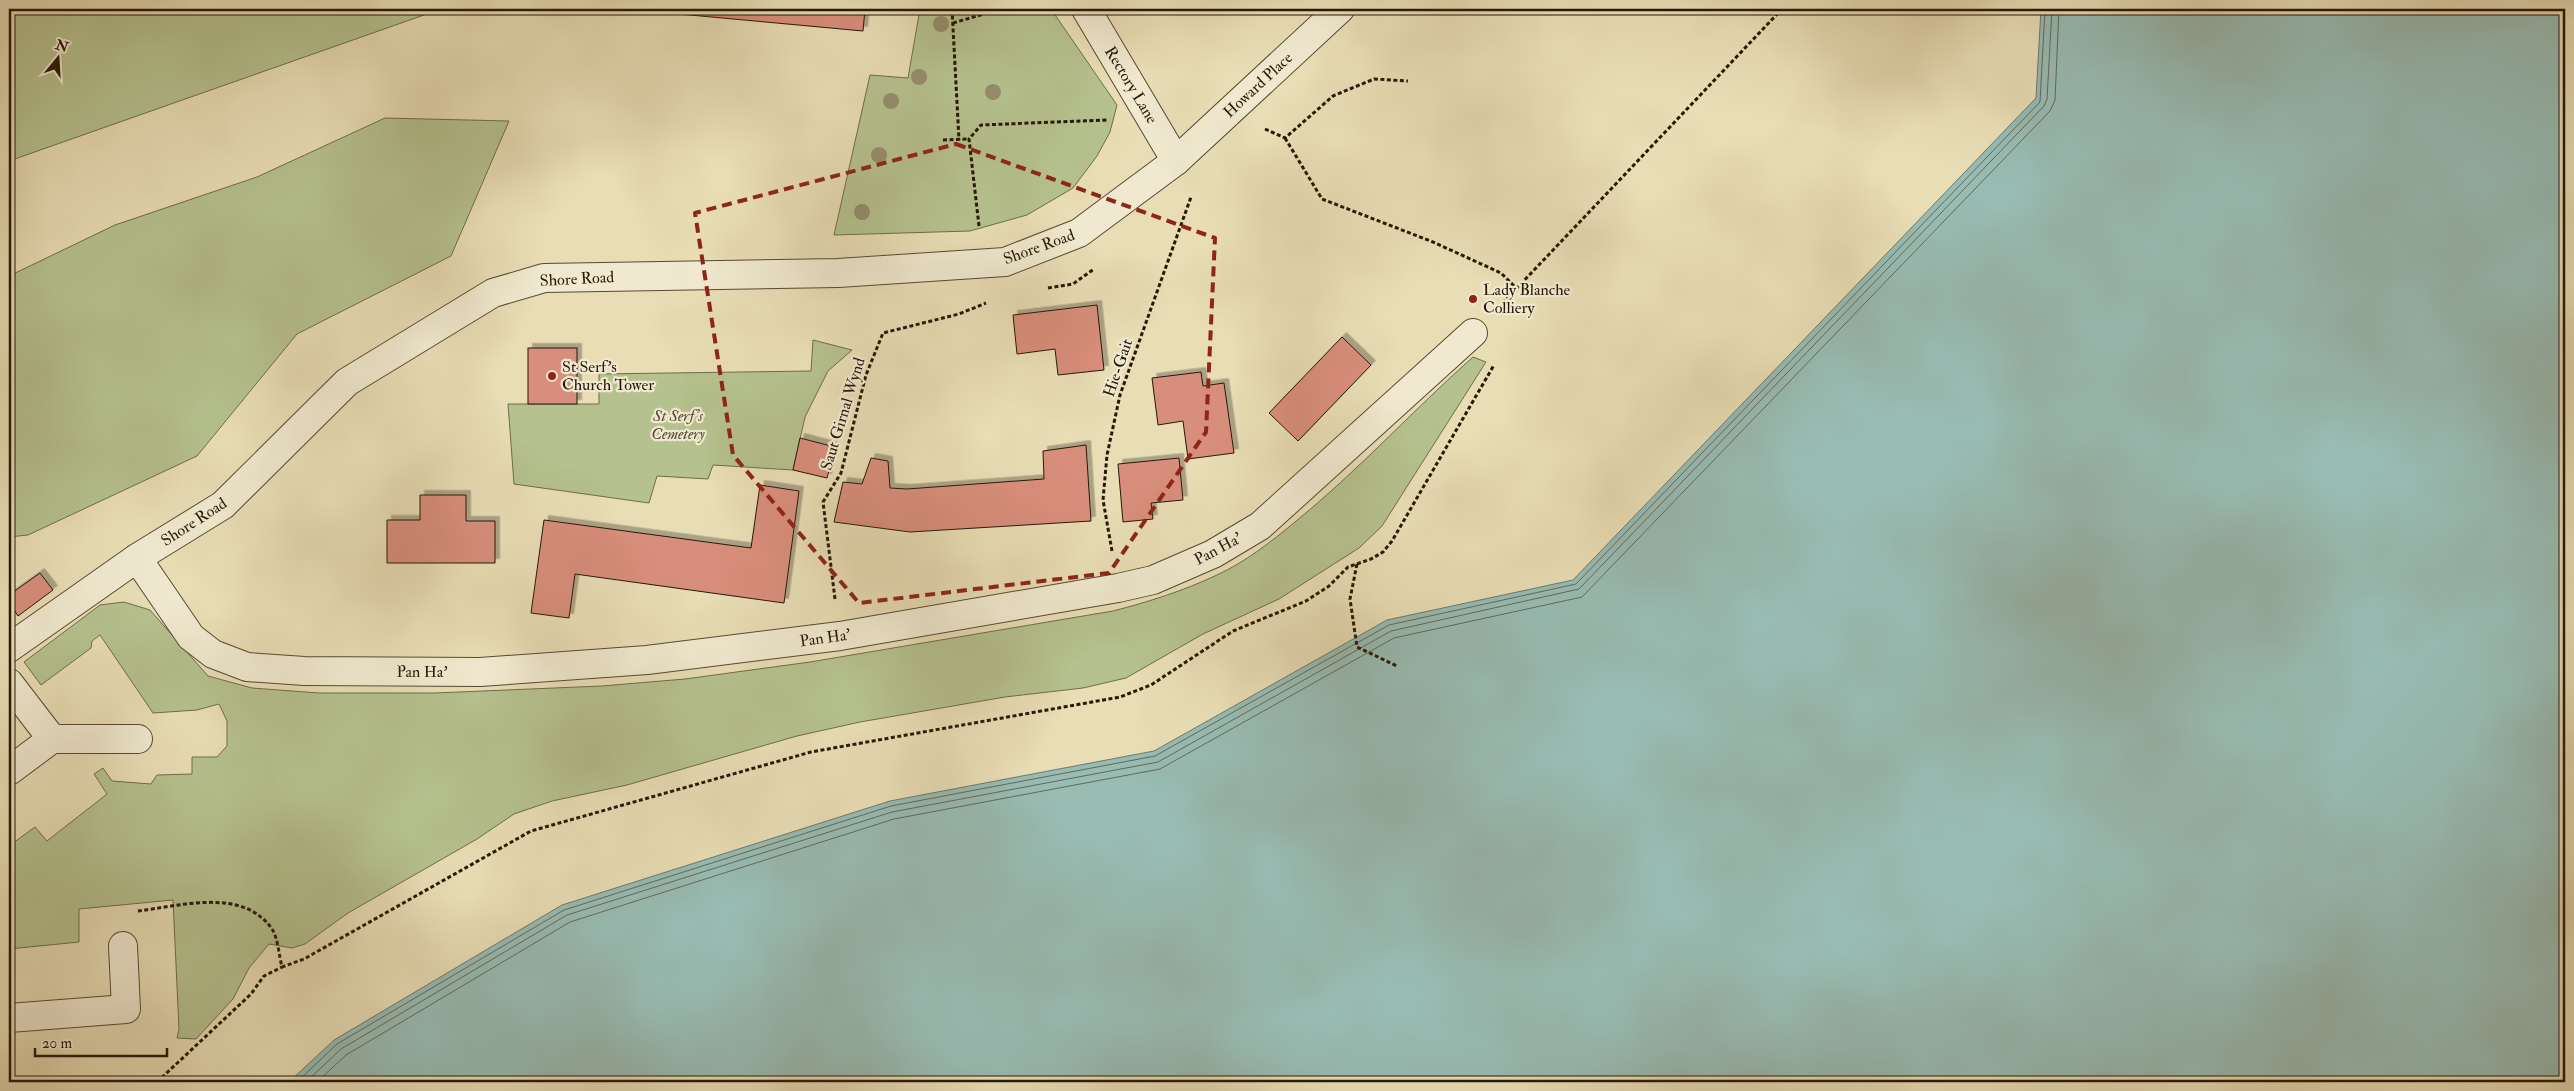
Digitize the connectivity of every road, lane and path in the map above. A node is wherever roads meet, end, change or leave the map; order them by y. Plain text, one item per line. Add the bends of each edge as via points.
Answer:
1 (952, 9) edge
2 (1001, 9) edge
3 (1086, 9) edge
4 (1340, 9) edge
5 (1782, 9) edge
6 (953, 22) junction
7 (1408, 81) dead end
8 (1228, 113) junction
9 (1151, 118) junction
10 (1285, 138) junction
11 (969, 139) junction
12 (943, 140) dead end
13 (959, 140) junction
14 (1176, 160) junction
15 (1192, 195) dead end
16 (979, 226) dead end
17 (1073, 284) dead end
18 (1044, 288) dead end
19 (1516, 288) junction
20 (990, 301) dead end
21 (1478, 328) junction
22 (137, 558) junction
23 (1357, 564) junction
24 (1118, 588) junction
25 (840, 636) junction
26 (9, 648) edge
27 (1397, 666) dead end
28 (9, 684) edge
29 (52, 739) junction
30 (138, 739) dead end
31 (9, 771) edge
32 (122, 946) joint
33 (282, 967) junction
34 (9, 1018) edge
35 (157, 1082) edge

1 - 6 path
2 - 6 path
3 - 9 street, Rectory Lane
4 - 8 street, Howard Place
5 - 19 path
6 - 13 path
7 - 10 path via 1374,78 1333,96
8 - 10 path
8 - 14 street, Howard Place
9 - 11 path via 981,125
9 - 14 street, Rectory Lane
10 - 19 path via 1322,199 1433,242 1501,273
11 - 13 path
11 - 16 path
12 - 13 path
14 - 22 street, Shore Road via 1078,233 1005,262 838,273 544,278 493,294 347,382 223,505
15 - 24 path, Hie-Gait via 1120,394 1106,455 1103,500
17 - 18 path
19 - 21 path
20 - 25 path, Saut Girnal Wynd via 959,314 883,333 866,375 842,473 822,502
21 - 23 path via 1493,338 1496,352 1494,368 1392,541 1383,552
21 - 24 street, Pan Ha' via 1260,526 1213,554 1153,580
22 - 25 street, Pan Ha' via 191,637 213,654 247,667 304,671 480,672 647,660
22 - 26 street, Shore Road
23 - 27 path via 1350,599 1357,647
23 - 33 path via 1348,567 1329,586 1306,601 1234,631 1151,685 1120,697 811,752 531,831 304,959
24 - 25 street, Pan Ha'
28 - 29 street
29 - 30 street
29 - 31 street
32 - 33 path via 119,914 209,902 234,904 256,913 273,930
32 - 34 street via 126,1008
33 - 35 path via 264,976 251,994

